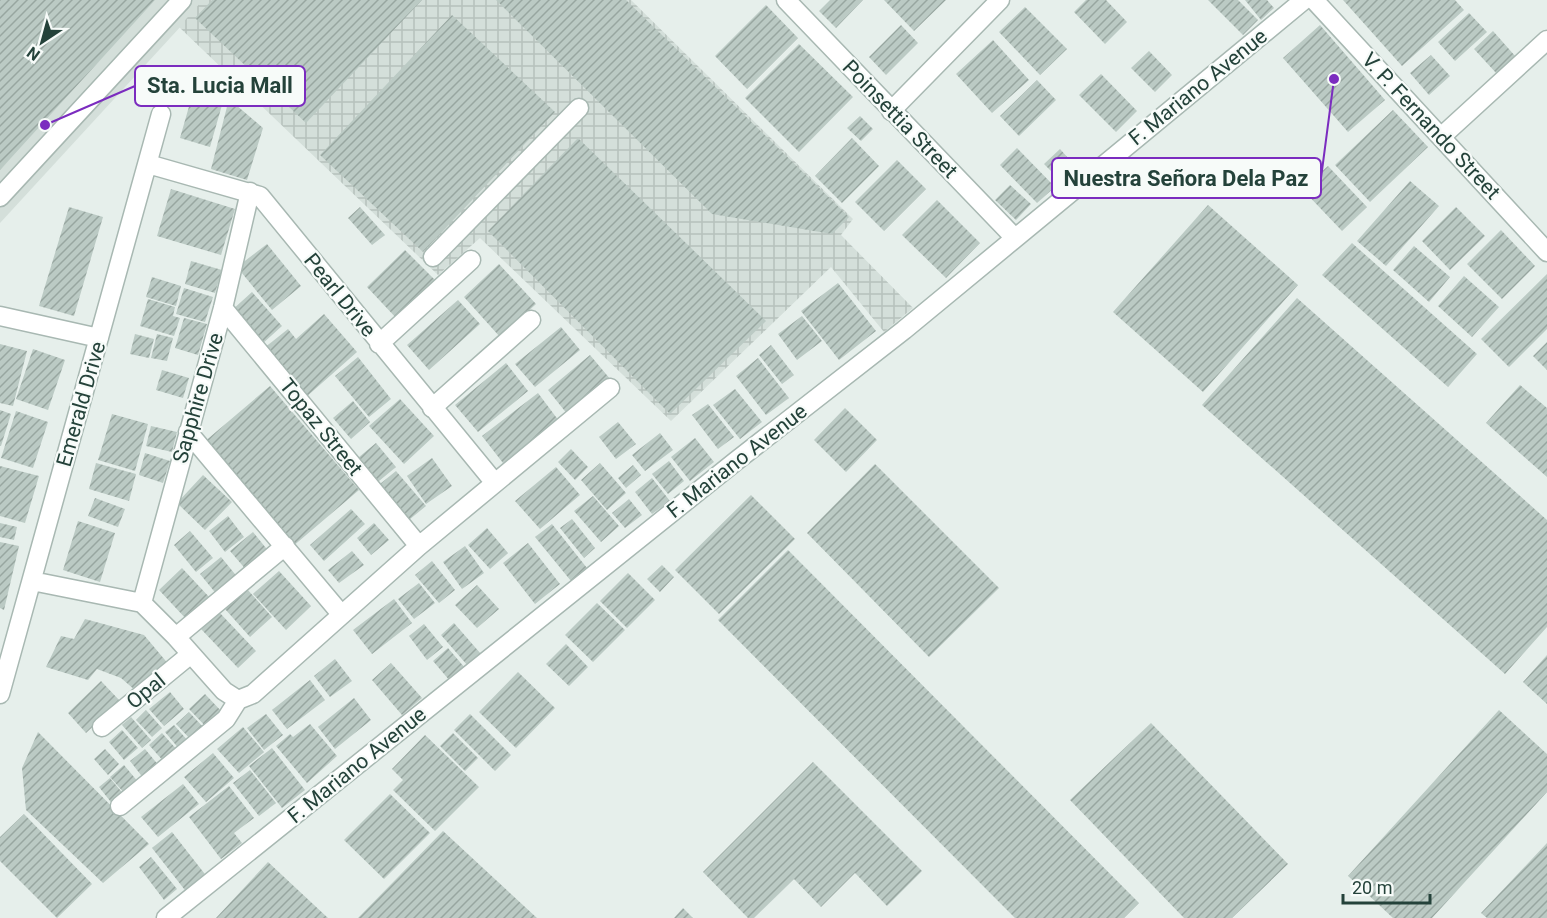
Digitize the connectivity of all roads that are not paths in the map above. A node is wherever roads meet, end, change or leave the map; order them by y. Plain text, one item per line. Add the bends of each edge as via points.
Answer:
1 (182, 0) edge
2 (786, 0) edge
3 (1000, 0) edge
4 (1304, 0) edge
5 (1314, 0) edge
6 (1547, 40) edge
7 (579, 108) dead end
8 (891, 111) junction
9 (161, 114) dead end
10 (1441, 137) junction
11 (148, 164) junction
12 (250, 192) junction
13 (0, 196) edge
14 (1014, 237) junction
15 (1547, 252) edge
16 (433, 257) dead end
17 (471, 260) dead end
18 (223, 308) junction
19 (0, 316) edge
20 (531, 320) dead end
21 (99, 338) junction
22 (379, 344) junction
23 (610, 388) dead end
24 (432, 408) junction
25 (188, 432) junction
26 (495, 483) junction
27 (285, 546) junction
28 (418, 546) junction
29 (32, 581) junction
30 (142, 603) junction
31 (341, 614) junction
32 (176, 637) junction
33 (190, 654) junction
34 (0, 694) edge
35 (238, 700) junction
36 (102, 727) dead end
37 (120, 806) dead end
38 (166, 918) edge

1 - 13 street
2 - 8 street, Poinsettia Street
3 - 8 street
4 - 14 street, F. Mariano Avenue
5 - 10 street, V. P. Fernando Street
6 - 10 street
7 - 16 street
8 - 14 street, Poinsettia Street
9 - 11 street, Emerald Drive
10 - 15 street, V. P. Fernando Street
11 - 12 street, Pearl Drive
11 - 21 street, Emerald Drive
12 - 18 street, Sapphire Drive
12 - 22 street, Pearl Drive via 260,196
14 - 38 street, F. Mariano Avenue via 904,330
17 - 22 street
18 - 25 street, Sapphire Drive
18 - 28 street, Topaz Street
19 - 21 street
20 - 24 street
21 - 29 street, Emerald Drive
22 - 24 street, Pearl Drive
23 - 26 street
24 - 26 street, Pearl Drive
25 - 27 street
25 - 30 street, Sapphire Drive
26 - 28 street
27 - 31 street
27 - 32 street
28 - 31 street
29 - 30 street
29 - 34 street, Emerald Drive
30 - 32 street
31 - 35 street via 253,694
32 - 33 street
33 - 35 street via 224,691
33 - 36 street, Opal
35 - 37 street via 226,719

